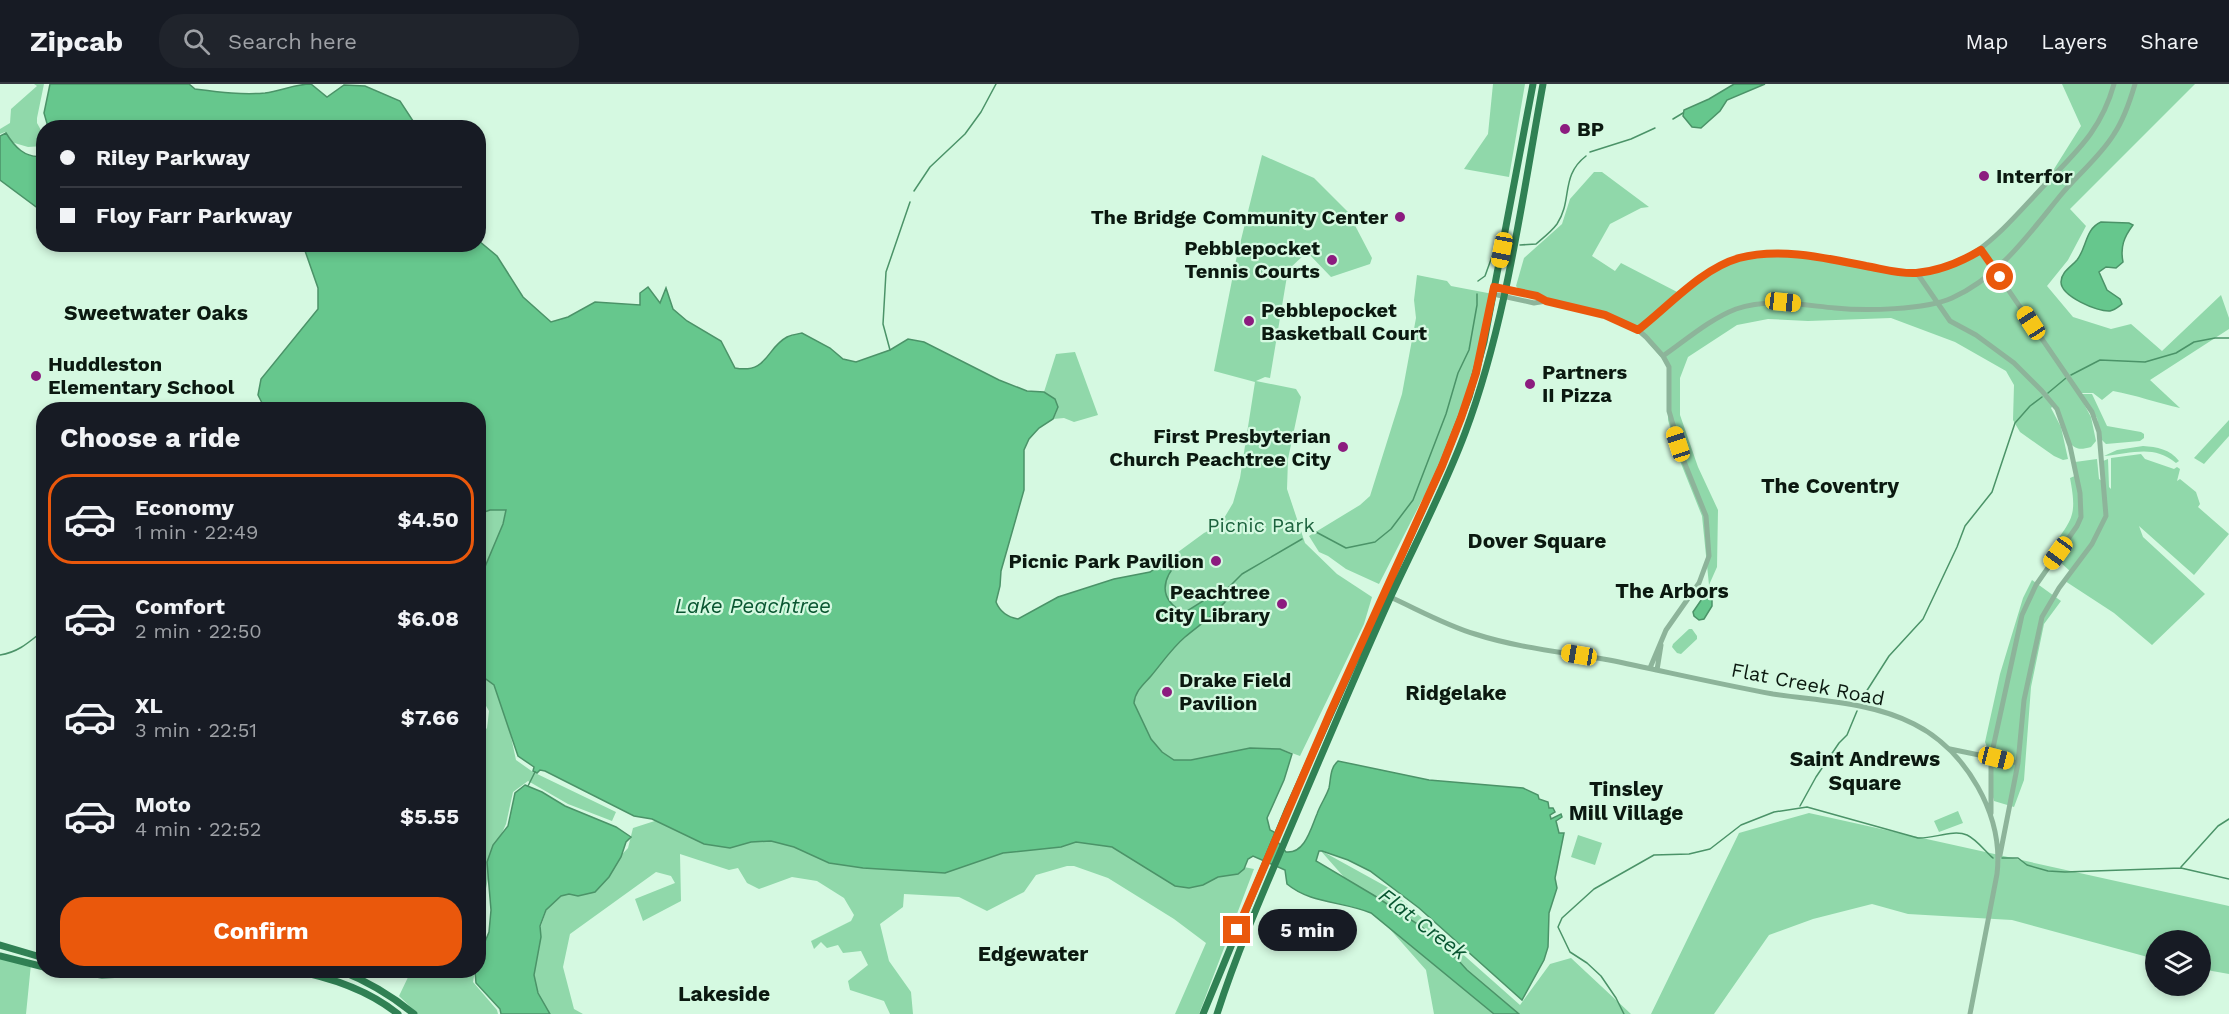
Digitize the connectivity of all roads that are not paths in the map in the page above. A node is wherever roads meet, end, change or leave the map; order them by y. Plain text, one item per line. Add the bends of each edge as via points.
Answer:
1 (1533, 84) edge
2 (1538, 84) edge
3 (1545, 84) edge
4 (2114, 84) edge
5 (2135, 84) edge
6 (1540, 100) junction
7 (1981, 250) junction
8 (1995, 270) junction
9 (1917, 273) junction
10 (1494, 291) junction
11 (1504, 293) junction
12 (1937, 302) junction
13 (1638, 330) junction
14 (1664, 356) junction
15 (1387, 595) junction
16 (1662, 640) junction
17 (1650, 668) junction
18 (1657, 670) junction
19 (1948, 748) junction
20 (1991, 757) junction
21 (2018, 764) junction
22 (1991, 815) junction
23 (1999, 860) junction
24 (0, 945) edge
25 (0, 956) edge
26 (36, 956) edge
27 (36, 965) edge
28 (326, 978) edge
29 (359, 978) edge
30 (398, 1014) edge
31 (414, 1014) edge
32 (1203, 1014) edge
33 (1217, 1014) edge
34 (1970, 1014) edge

1 - 10 main road
2 - 6 main road
3 - 6 main road
4 - 7 street via 2098,125
5 - 8 street via 2113,136
6 - 11 main road
7 - 8 street
7 - 9 street via 1962,261
8 - 12 street via 1952,298
8 - 21 street via 2092,412 2099,432 2106,516 2092,544 2042,617 2024,700
9 - 12 street
9 - 13 street via 1811,257 1751,255 1710,271
10 - 11 street
10 - 15 main road via 1476,373 1461,418
11 - 13 street via 1534,303 1546,301 1605,315
11 - 15 main road via 1466,431 1445,483
12 - 14 street via 1903,308 1838,308 1783,302 1751,306 1721,316
12 - 20 street via 1950,321 2014,363 2052,403 2064,427 2080,493 2077,526 2036,585 2022,615
13 - 14 street
14 - 16 street via 1669,367 1673,429 1706,516 1709,556 1700,583
15 - 17 street, Flat Creek Road via 1489,638
15 - 32 main road via 1279,830
15 - 33 main road via 1231,969
16 - 17 street
16 - 18 street
17 - 18 street, Flat Creek Road
18 - 19 street, Flat Creek Road via 1885,712 1916,724
19 - 20 street
19 - 22 street, Flat Creek Road via 1974,779
20 - 21 street
20 - 22 street
21 - 23 street
22 - 23 street, Flat Creek Road
23 - 34 street, Flat Creek Road
24 - 26 main road
25 - 27 main road
28 - 30 main road via 353,986
29 - 31 main road

